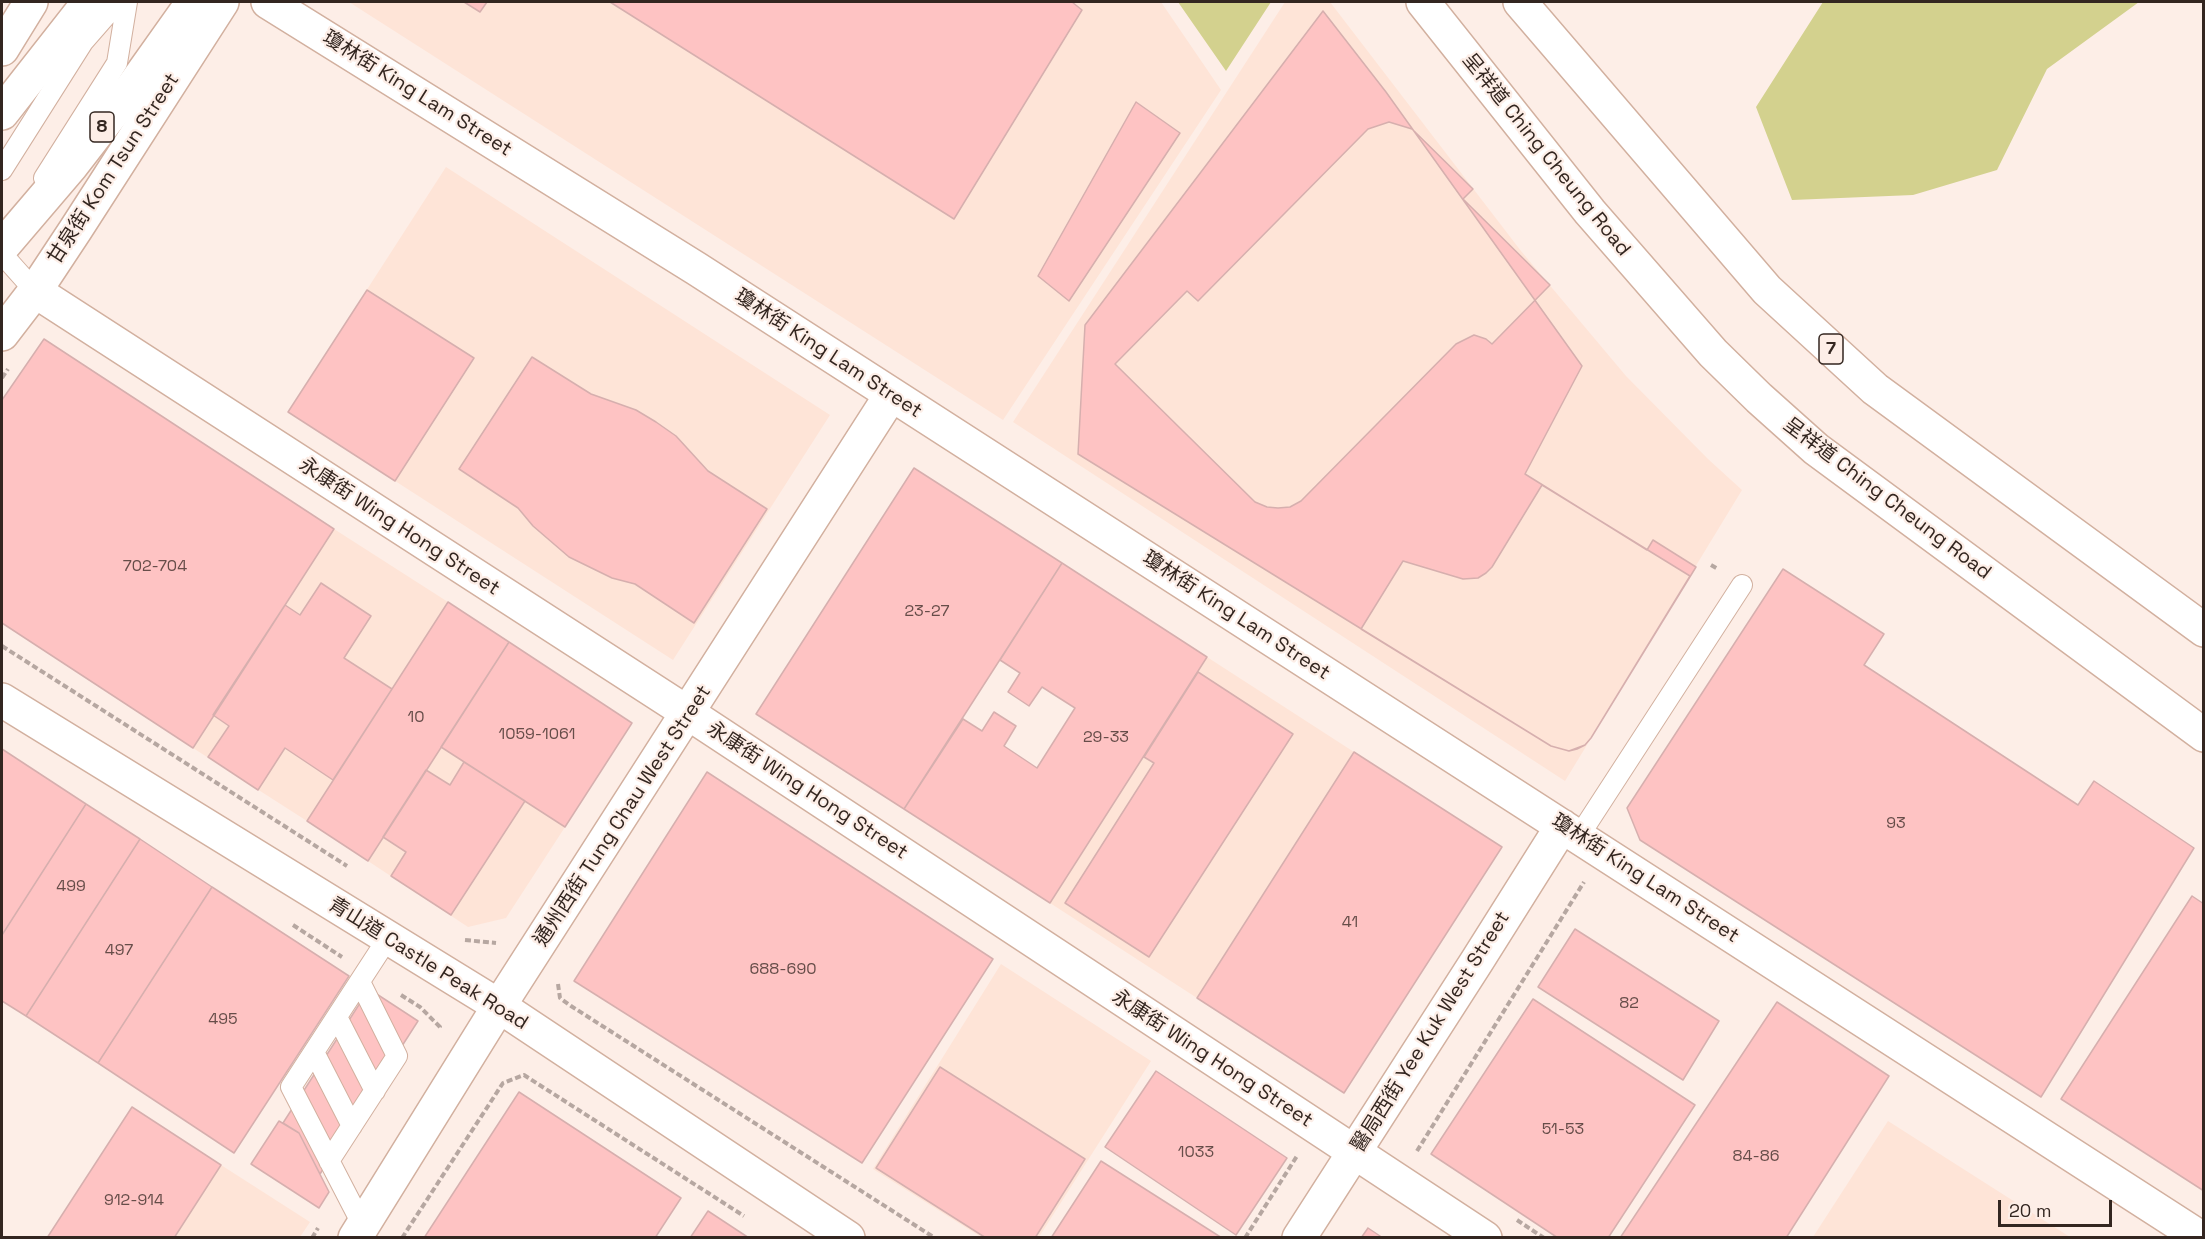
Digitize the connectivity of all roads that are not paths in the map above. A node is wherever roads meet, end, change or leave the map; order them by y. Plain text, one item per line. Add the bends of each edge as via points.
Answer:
1 (31, 2) edge
2 (89, 2) edge
3 (118, 2) edge
4 (128, 2) edge
5 (193, 2) edge
6 (222, 2) edge
7 (268, 2) edge
8 (1422, 2) edge
9 (1520, 2) edge
10 (2, 49) edge
11 (2, 113) edge
12 (2, 170) edge
13 (2, 245) edge
14 (2, 254) edge
15 (35, 291) junction
16 (2, 334) edge
17 (891, 395) junction
18 (1742, 585) dead end
19 (2204, 630) edge
20 (2, 700) edge
21 (688, 713) junction
22 (2204, 735) edge
23 (1570, 831) junction
24 (388, 938) junction
25 (363, 977) junction
26 (500, 1006) junction
27 (337, 1017) junction
28 (314, 1052) junction
29 (375, 1091) junction
30 (352, 1126) junction
31 (1355, 1153) junction
32 (329, 1161) junction
33 (359, 1232) edge
34 (848, 1238) edge
35 (1299, 1238) edge
36 (1485, 1238) edge
37 (2201, 1238) edge

1 - 10 main road
2 - 11 main road
3 - 12 lane via 83,42
4 - 13 lane via 117,63
5 - 13 main road, 8 via 72,165
6 - 15 main road, 甘泉街 Kom Tsun Street
7 - 17 main road, 瓊林街 King Lam Street via 697,269
8 - 22 main road, 呈祥道 Ching Cheung Road via 1590,212 1713,353 1759,398 1816,450
9 - 19 main road, 7 via 1775,298 1875,389
14 - 15 lane
15 - 16 main road, 甘泉街 Kom Tsun Street
15 - 21 main road, 永康街 Wing Hong Street
17 - 21 main road, 通州西街 Tung Chau West Street
17 - 23 main road, 瓊林街 King Lam Street
18 - 23 lane
20 - 24 main road, 青山道 Castle Peak Road
21 - 26 main road, 通州西街 Tung Chau West Street
21 - 31 main road, 永康街 Wing Hong Street
23 - 31 main road, 醫局西街 Yee Kuk West Street
23 - 37 main road, 瓊林街 King Lam Street
24 - 25 lane
24 - 26 main road, 青山道 Castle Peak Road
25 - 27 lane
25 - 29 lane via 397,1056
26 - 33 main road, 通州西街 Tung Chau West Street
26 - 34 main road, 青山道 Castle Peak Road
27 - 28 lane
27 - 29 lane
28 - 30 lane
28 - 32 lane via 291,1087
29 - 30 lane
30 - 32 lane
31 - 35 main road, 醫局西街 Yee Kuk West Street
31 - 36 main road, 永康街 Wing Hong Street
32 - 33 lane

